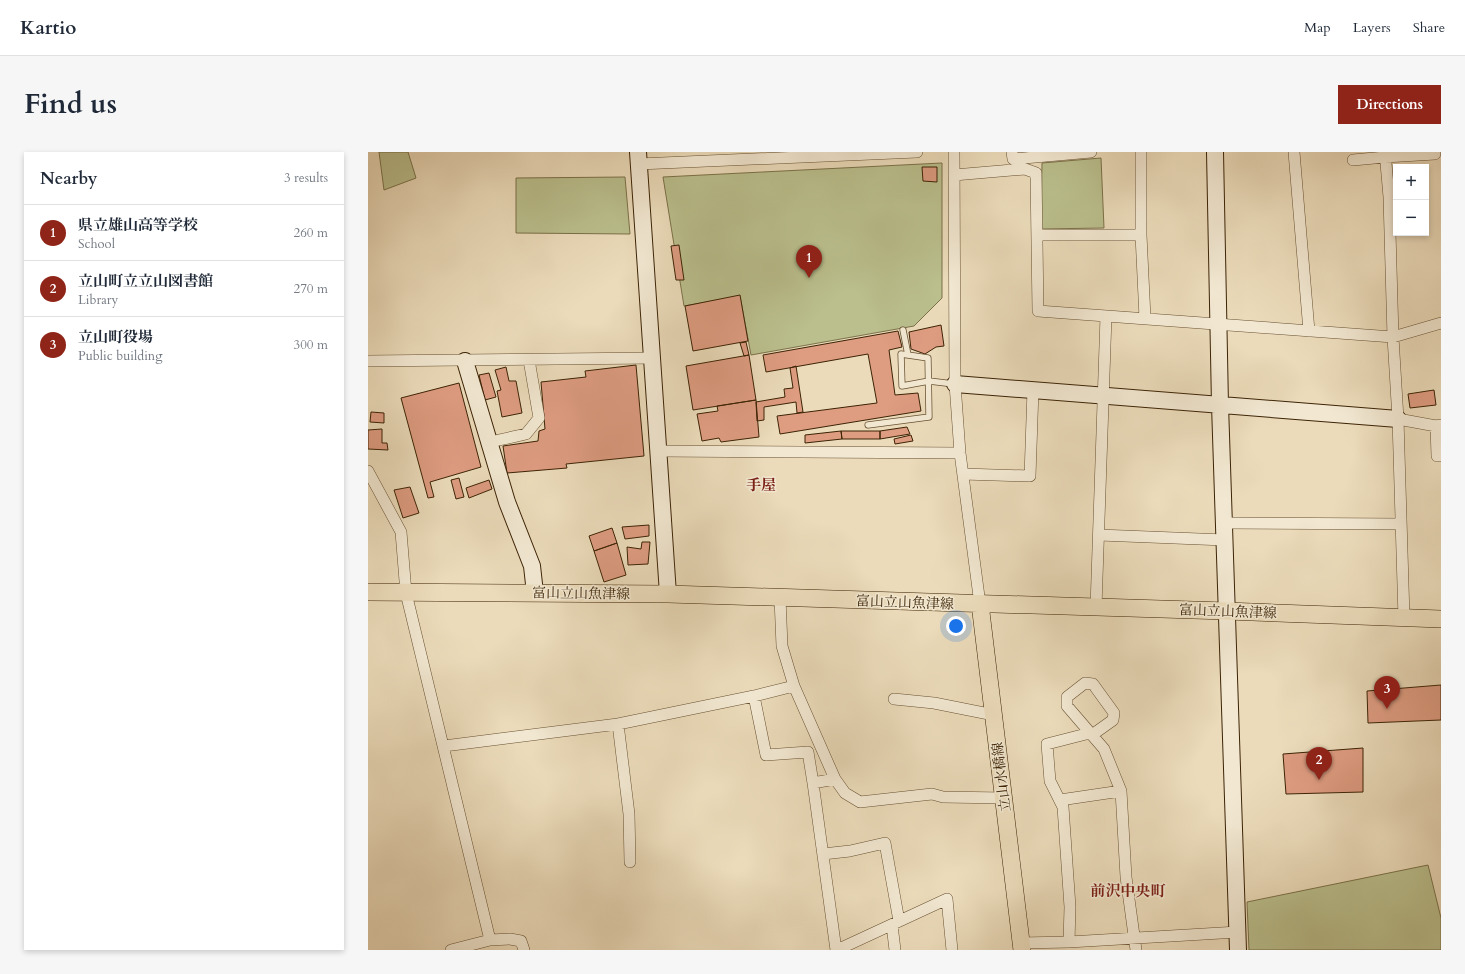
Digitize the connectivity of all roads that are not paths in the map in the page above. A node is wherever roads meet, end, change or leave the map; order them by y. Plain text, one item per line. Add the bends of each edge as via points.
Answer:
1 (911, 152) edge
2 (917, 152) edge
3 (954, 152) edge
4 (1012, 152) edge
5 (1091, 152) edge
6 (1141, 152) edge
7 (1215, 152) edge
8 (1294, 152) edge
9 (1435, 152) edge
10 (1385, 154) edge
11 (638, 158) edge
12 (1353, 160) dead end
13 (954, 174) junction
14 (1037, 235) junction
15 (1141, 236) junction
16 (1106, 316) junction
17 (1145, 318) junction
18 (1441, 323) edge
19 (1219, 324) junction
20 (903, 330) dead end
21 (1309, 331) junction
22 (1393, 337) junction
23 (908, 355) junction
24 (653, 358) junction
25 (368, 360) edge
26 (465, 360) junction
27 (529, 360) junction
28 (929, 382) junction
29 (955, 384) junction
30 (1033, 390) junction
31 (1103, 396) junction
32 (1220, 405) junction
33 (1398, 419) junction
34 (868, 425) dead end
35 (1438, 425) edge
36 (490, 442) junction
37 (658, 451) junction
38 (960, 453) junction
39 (1441, 456) edge
40 (368, 471) edge
41 (963, 474) junction
42 (1224, 523) junction
43 (1401, 524) junction
44 (1099, 536) junction
45 (1225, 540) junction
46 (368, 592) edge
47 (406, 592) junction
48 (535, 592) junction
49 (668, 594) junction
50 (780, 598) junction
51 (980, 604) junction
52 (1096, 607) junction
53 (1226, 611) junction
54 (1404, 618) junction
55 (1441, 619) edge
56 (794, 686) junction
57 (754, 696) junction
58 (894, 699) dead end
59 (994, 715) junction
60 (618, 724) junction
61 (1091, 734) junction
62 (444, 746) junction
63 (835, 779) junction
64 (814, 783) junction
65 (1121, 791) junction
66 (1003, 798) junction
67 (1060, 800) junction
68 (823, 854) junction
69 (630, 862) dead end
70 (895, 923) junction
71 (1238, 932) junction
72 (1134, 938) junction
73 (490, 940) junction
74 (1069, 942) junction
75 (1102, 945) edge
76 (1021, 947) edge
77 (451, 950) edge
78 (483, 950) edge
79 (524, 950) edge
80 (837, 950) edge
81 (895, 950) edge
82 (952, 950) edge
83 (1136, 950) edge
84 (1238, 950) edge

1 - 2 street
1 - 11 street
3 - 13 street
4 - 5 street via 1013,159
6 - 15 street
7 - 19 street
8 - 21 street
9 - 10 street
10 - 12 street
10 - 22 street via 1389,197
11 - 24 street
13 - 14 street via 1025,169 1036,173
13 - 29 street
14 - 15 street
14 - 16 street via 1038,311
15 - 17 street
16 - 17 street
16 - 31 street
17 - 19 street
18 - 22 street
19 - 21 street
19 - 32 street
20 - 23 lane
21 - 22 street
22 - 33 street
23 - 28 lane via 928,358
23 - 28 lane via 901,354 902,386
24 - 27 street
24 - 37 street
25 - 26 street
26 - 27 street
26 - 36 street
27 - 36 street via 539,418 526,434
28 - 29 lane
28 - 34 lane via 929,417
29 - 30 street
29 - 38 street
30 - 31 street
30 - 41 street via 1030,476
31 - 32 street
31 - 44 street
32 - 33 street
32 - 42 street
33 - 35 street
33 - 43 street
35 - 39 street via 1437,456
36 - 48 street via 508,502 532,566
37 - 38 street
37 - 49 street
38 - 41 street
40 - 47 street via 402,532
41 - 51 street
42 - 43 street
42 - 45 street
43 - 54 street
44 - 45 street
44 - 52 street
45 - 53 street
46 - 47 main road, 富山立山魚津線
47 - 48 main road, 富山立山魚津線
47 - 62 street
48 - 49 main road, 富山立山魚津線
49 - 50 main road, 富山立山魚津線
50 - 51 main road, 富山立山魚津線
50 - 56 street via 782,646
51 - 52 main road, 富山立山魚津線
51 - 59 main road, 立山水橋線
52 - 53 main road, 富山立山魚津線
53 - 54 main road, 富山立山魚津線
53 - 71 street
54 - 55 main road, 富山立山魚津線
56 - 57 street
56 - 63 street
57 - 60 street
57 - 64 street via 766,755 808,752
58 - 59 street via 934,703
59 - 66 main road, 立山水橋線
60 - 62 street
60 - 69 street via 629,814
61 - 61 street via 1067,706 1067,697 1085,683 1093,684 1114,713 1113,720
61 - 65 street via 1104,749
61 - 67 street via 1047,744 1050,781
62 - 73 street
63 - 64 street
63 - 66 street via 845,793 860,802 932,794 943,797
64 - 68 street
65 - 67 street
65 - 72 street via 1126,877
66 - 76 main road, 立山水橋線
67 - 74 street via 1063,807 1070,907
68 - 70 street via 885,843
68 - 80 street
70 - 80 street
70 - 81 street
70 - 82 street via 947,899
71 - 72 street
71 - 84 street
72 - 75 street
72 - 83 street
73 - 77 street
73 - 78 street
73 - 79 street via 521,941
74 - 75 street
74 - 76 street

